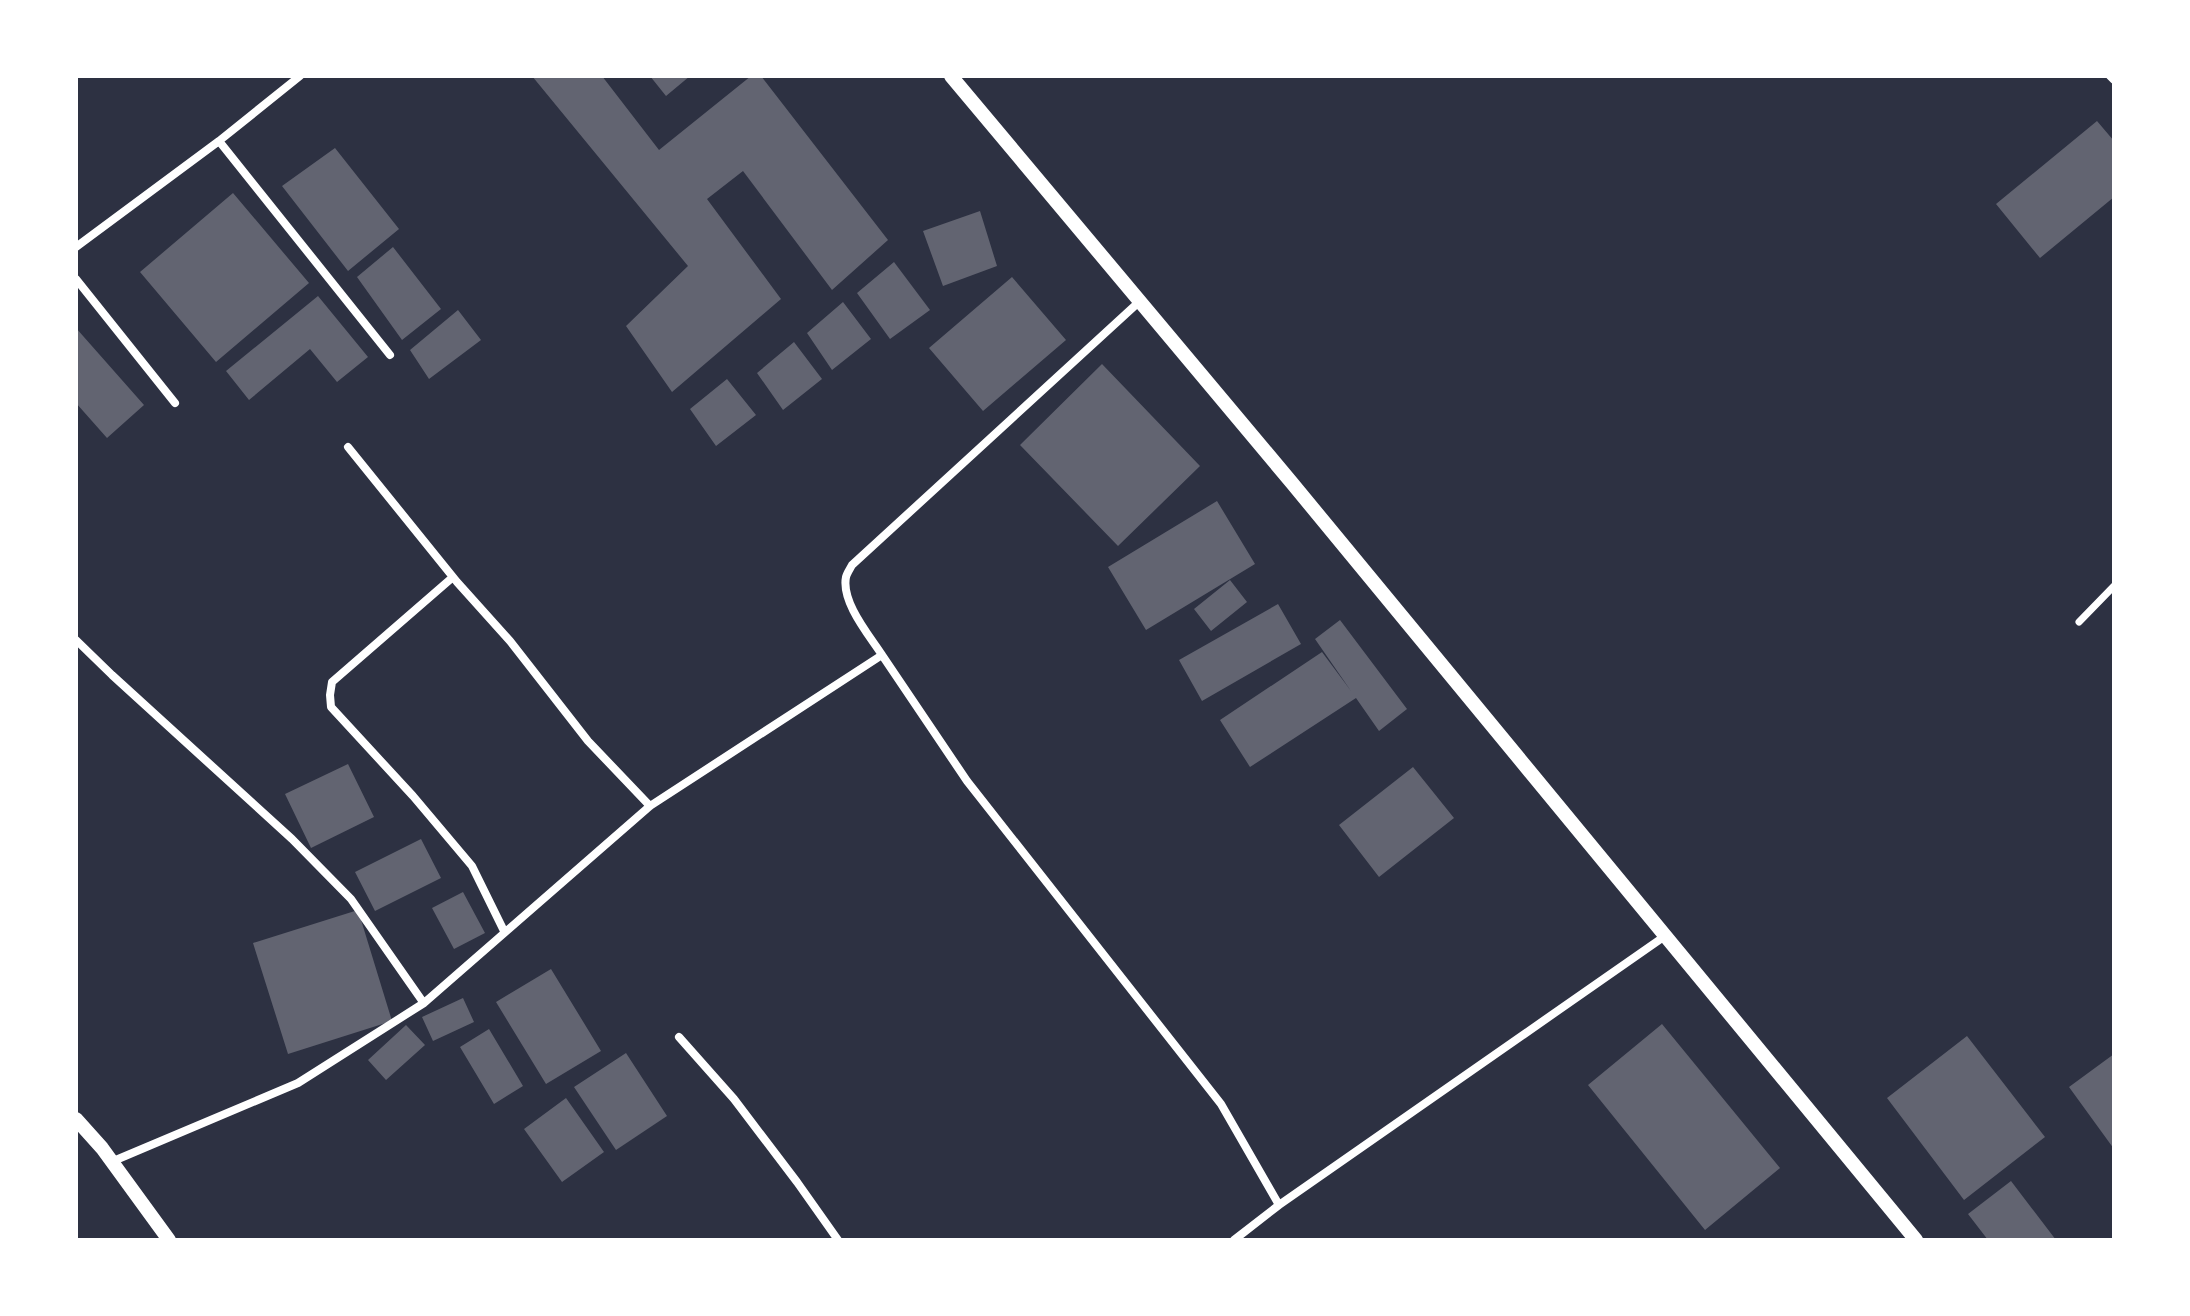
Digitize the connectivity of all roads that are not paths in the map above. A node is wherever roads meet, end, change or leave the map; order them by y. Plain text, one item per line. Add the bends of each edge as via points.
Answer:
1 (300, 76) edge
2 (951, 76) edge
3 (219, 141) junction
4 (78, 242) edge
5 (76, 279) edge
6 (1140, 301) junction
7 (390, 355) dead end
8 (175, 403) dead end
9 (348, 447) dead end
10 (453, 577) junction
11 (2114, 586) edge
12 (2079, 622) dead end
13 (76, 640) edge
14 (882, 655) junction
15 (650, 806) junction
16 (504, 931) junction
17 (1665, 936) junction
18 (423, 1002) junction
19 (679, 1037) dead end
20 (76, 1119) edge
21 (111, 1162) junction
22 (1279, 1205) junction
23 (169, 1240) edge
24 (838, 1240) edge
25 (1234, 1240) edge
26 (1916, 1240) edge

1 - 3 street
2 - 6 street
3 - 4 street
3 - 7 street
5 - 8 street
6 - 14 street via 852,565 847,595
6 - 17 street
9 - 10 street
10 - 15 street via 588,741
10 - 16 street via 332,682 331,707 472,866
11 - 12 street
13 - 18 street via 351,899
14 - 15 street
14 - 22 street via 967,781 1221,1104
15 - 16 street
16 - 18 street
17 - 22 street
17 - 26 street
18 - 21 street via 298,1083
19 - 24 street via 734,1099
20 - 21 street
21 - 23 street
22 - 25 street

